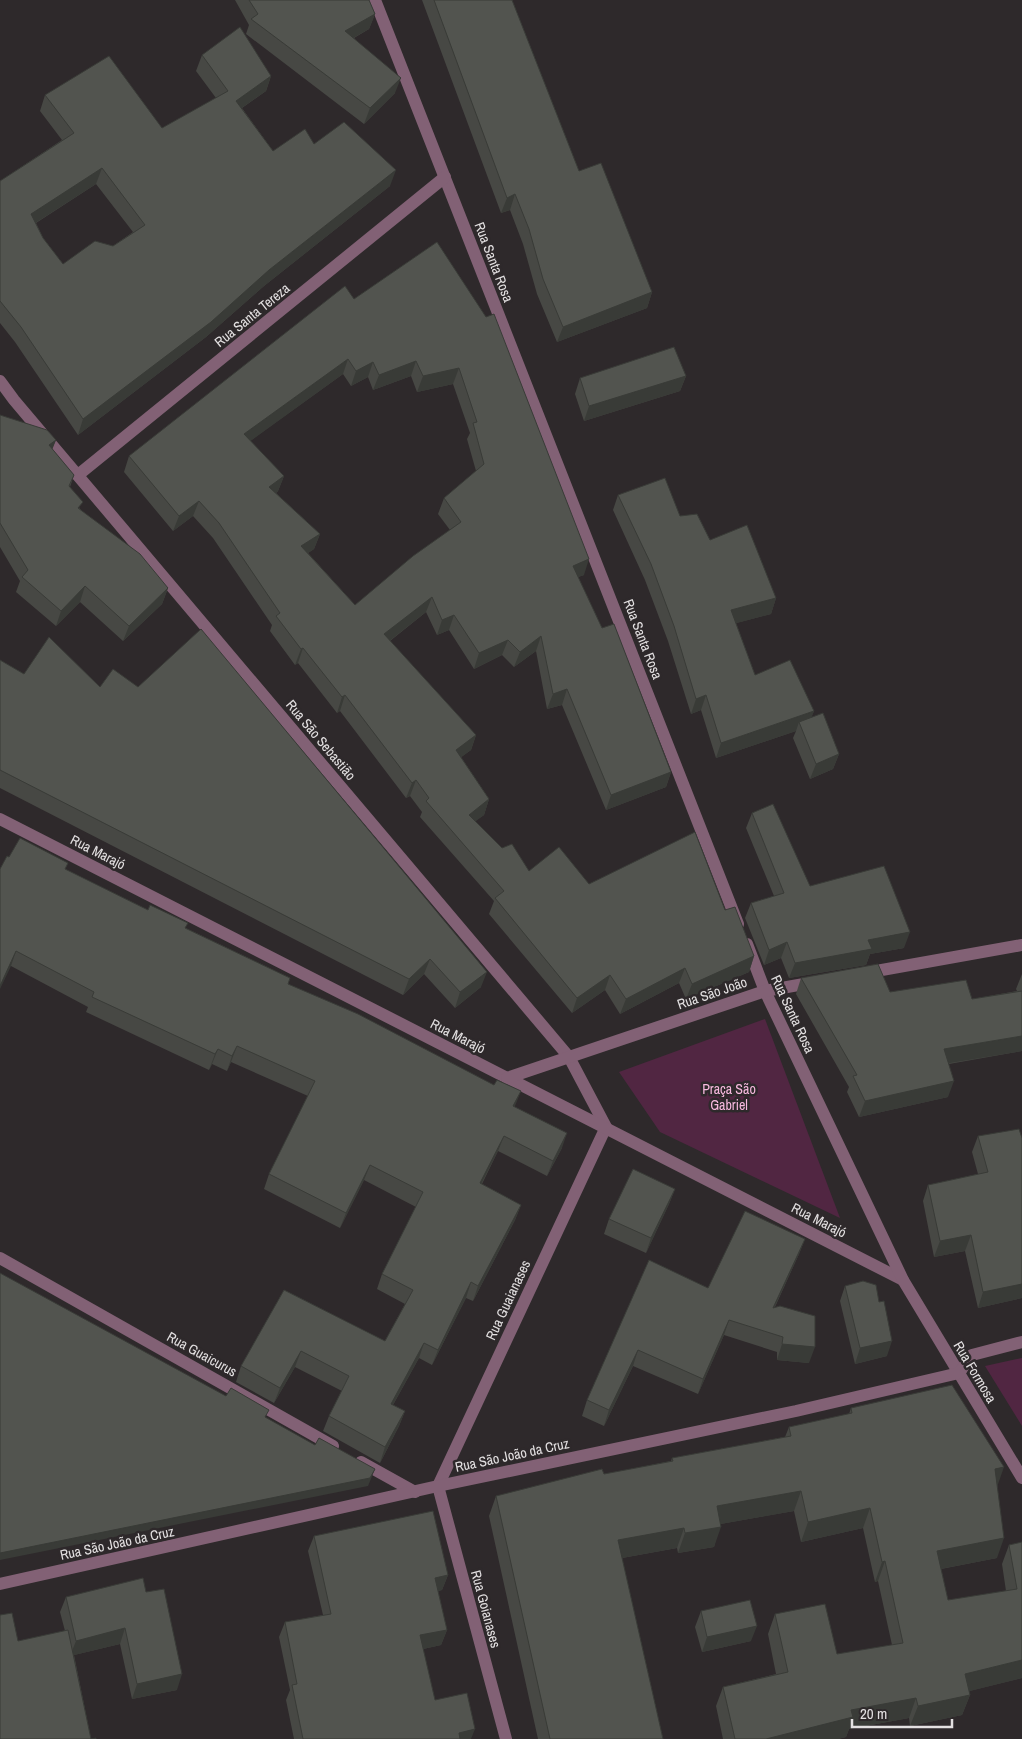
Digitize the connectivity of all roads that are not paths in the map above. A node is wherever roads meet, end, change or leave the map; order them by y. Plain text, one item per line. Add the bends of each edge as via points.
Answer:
1 (375, 0) edge
2 (444, 177) junction
3 (0, 380) edge
4 (14, 400) junction
5 (0, 402) edge
6 (78, 476) junction
7 (0, 820) edge
8 (1022, 945) edge
9 (851, 976) edge
10 (832, 979) edge
11 (765, 991) junction
12 (569, 1057) junction
13 (507, 1078) junction
14 (606, 1127) junction
15 (0, 1258) edge
16 (904, 1280) junction
17 (1022, 1342) edge
18 (959, 1373) junction
19 (1022, 1478) edge
20 (438, 1486) junction
21 (415, 1492) junction
22 (0, 1584) edge
23 (506, 1739) edge

1 - 2 street, Rua Santa Rosa
2 - 6 street, Rua Santa Tereza
2 - 11 street, Rua Santa Rosa
3 - 4 street, Rua São Sebastião
4 - 5 street
4 - 6 street, Rua São Sebastião
6 - 12 street, Rua São Sebastião
7 - 13 street, Rua Marajó
8 - 9 street
10 - 11 street, Rua São João
11 - 12 street, Rua São João
11 - 16 street, Rua Santa Rosa
12 - 13 street, Rua São João
12 - 14 street, Rua São Sebastião
13 - 14 street, Rua Marajó
14 - 16 street, Rua Marajó
14 - 20 street, Rua Guaianases
15 - 21 street, Rua Guaicurus
16 - 18 street, Rua Formosa
17 - 18 street via 972,1355
18 - 19 street, Rua Formosa
18 - 20 street, Rua São João da Cruz via 796,1411
20 - 21 street, Rua São João da Cruz
20 - 23 street, Rua Goianases
21 - 22 street, Rua São João da Cruz

